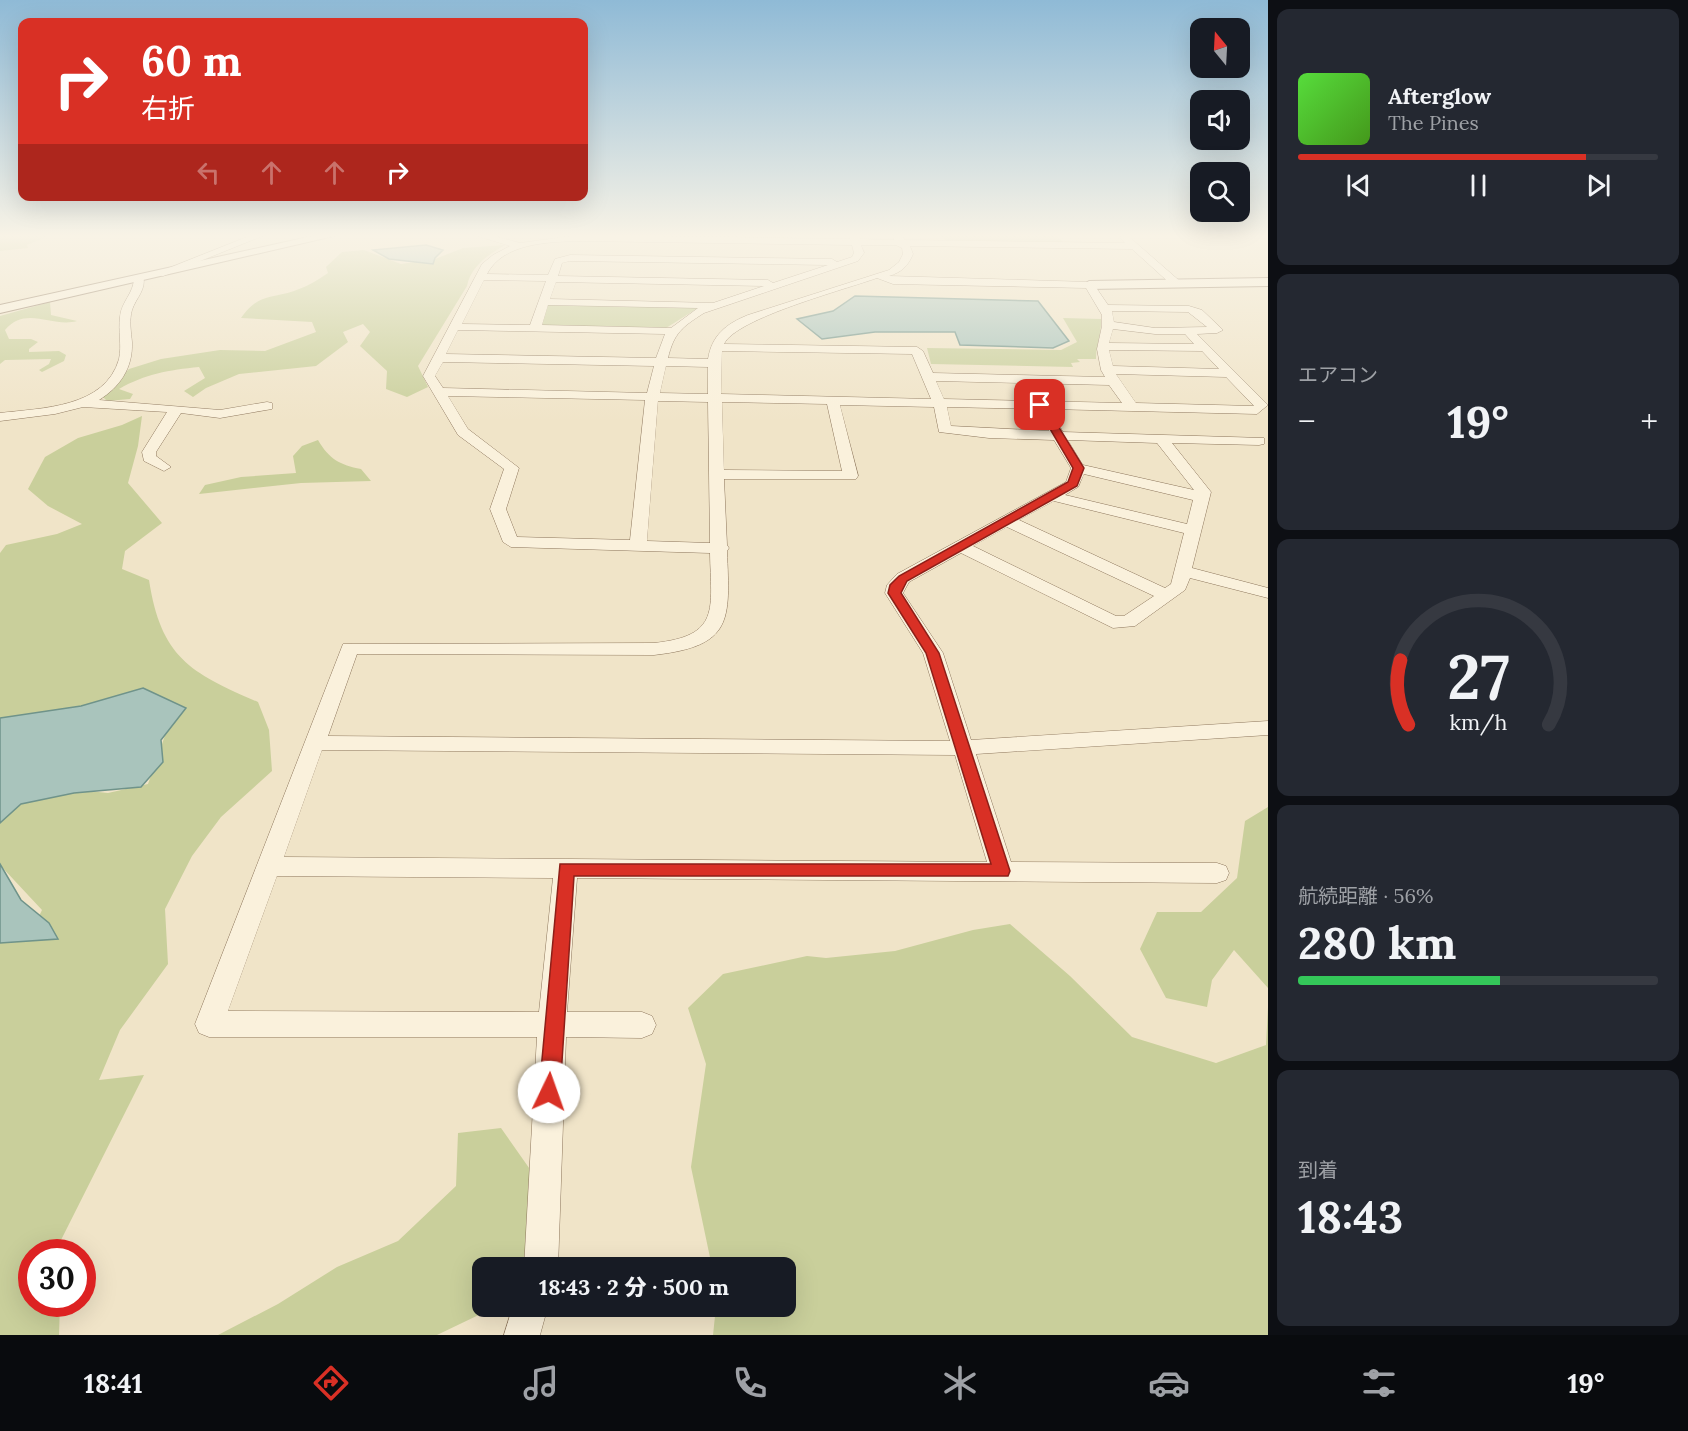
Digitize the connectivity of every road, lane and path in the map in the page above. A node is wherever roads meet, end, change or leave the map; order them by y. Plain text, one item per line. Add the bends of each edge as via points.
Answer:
1 (52, 297) edge
2 (133, 297) edge
3 (469, 297) edge
4 (545, 297) edge
5 (740, 297) edge
6 (810, 297) edge
7 (1098, 297) edge
8 (543, 302) junction
9 (715, 305) junction
10 (1106, 308) junction
11 (0, 309) edge
12 (1109, 325) junction
13 (454, 327) junction
14 (535, 328) junction
15 (672, 331) junction
16 (1189, 332) junction
17 (1103, 346) junction
18 (1205, 348) junction
19 (715, 355) junction
20 (438, 358) junction
21 (661, 363) junction
22 (1229, 373) junction
23 (1109, 375) junction
24 (928, 377) junction
25 (438, 392) junction
26 (652, 397) junction
27 (716, 398) junction
28 (833, 400) junction
29 (84, 403) junction
30 (939, 403) junction
31 (1040, 405) junction
32 (267, 406) dead end
33 (1132, 407) junction
34 (171, 408) junction
35 (1229, 409) junction
36 (0, 417) edge
37 (1059, 436) junction
38 (1161, 438) junction
39 (1263, 445) edge
40 (164, 467) dead end
41 (1078, 468) junction
42 (717, 474) junction
43 (1052, 496) junction
44 (1202, 497) junction
45 (1007, 521) junction
46 (1193, 530) junction
47 (638, 546) junction
48 (961, 546) junction
49 (721, 548) junction
50 (1182, 571) junction
51 (1268, 593) edge
52 (1167, 595) junction
53 (1268, 728) edge
54 (314, 743) junction
55 (962, 748) junction
56 (270, 866) junction
57 (566, 869) junction
58 (1002, 871) junction
59 (1217, 873) dead end
60 (642, 1025) dead end
61 (552, 1026) junction
62 (542, 1257) edge
63 (528, 1317) edge
64 (522, 1335) edge

1 - 11 street
2 - 29 street via 126,312 125,359 120,371 109,387
3 - 13 street
4 - 8 street
5 - 9 street
6 - 19 street via 737,323 719,339
7 - 10 street
8 - 9 street
8 - 14 street
9 - 15 street via 687,318
10 - 12 street
10 - 16 street via 1189,309 1217,330
12 - 16 street
12 - 17 street
13 - 14 street
13 - 20 street
14 - 15 street
15 - 21 street
16 - 18 street
17 - 18 street
17 - 23 street
18 - 22 street
19 - 21 street
19 - 24 street via 916,351
19 - 27 street
20 - 21 street
20 - 25 street via 429,376
21 - 26 street
22 - 23 street
22 - 35 street via 1262,406 1257,410
23 - 24 street
23 - 33 street
24 - 30 street
25 - 26 street
25 - 47 street via 463,432 512,468 498,509 511,542
26 - 27 street
26 - 47 street
27 - 28 street
27 - 42 street
28 - 30 street
28 - 42 street via 851,476
29 - 34 street
29 - 36 street
30 - 31 street
30 - 37 street via 944,429 989,435
31 - 33 street
31 - 37 street
32 - 34 street via 220,414
33 - 35 street
34 - 40 street via 174,412 149,452 149,458
35 - 39 street
37 - 38 street
37 - 41 street
38 - 39 street
38 - 44 street via 1203,492
41 - 43 street via 1073,484
41 - 44 street
42 - 49 street
43 - 45 street
43 - 46 street
44 - 46 street
45 - 48 street
45 - 52 street
46 - 50 street
47 - 49 street
48 - 52 street via 1113,622 1128,622
48 - 55 street via 903,578 894,593 933,653
49 - 54 street via 719,617 712,630 698,639 654,649 350,648
50 - 51 street
50 - 52 street via 1179,586
53 - 55 street
54 - 55 street
54 - 56 street
55 - 58 street
56 - 57 street
56 - 61 street via 209,1024
57 - 58 street
57 - 61 street
58 - 59 street
60 - 61 street
61 - 62 street
63 - 64 street

